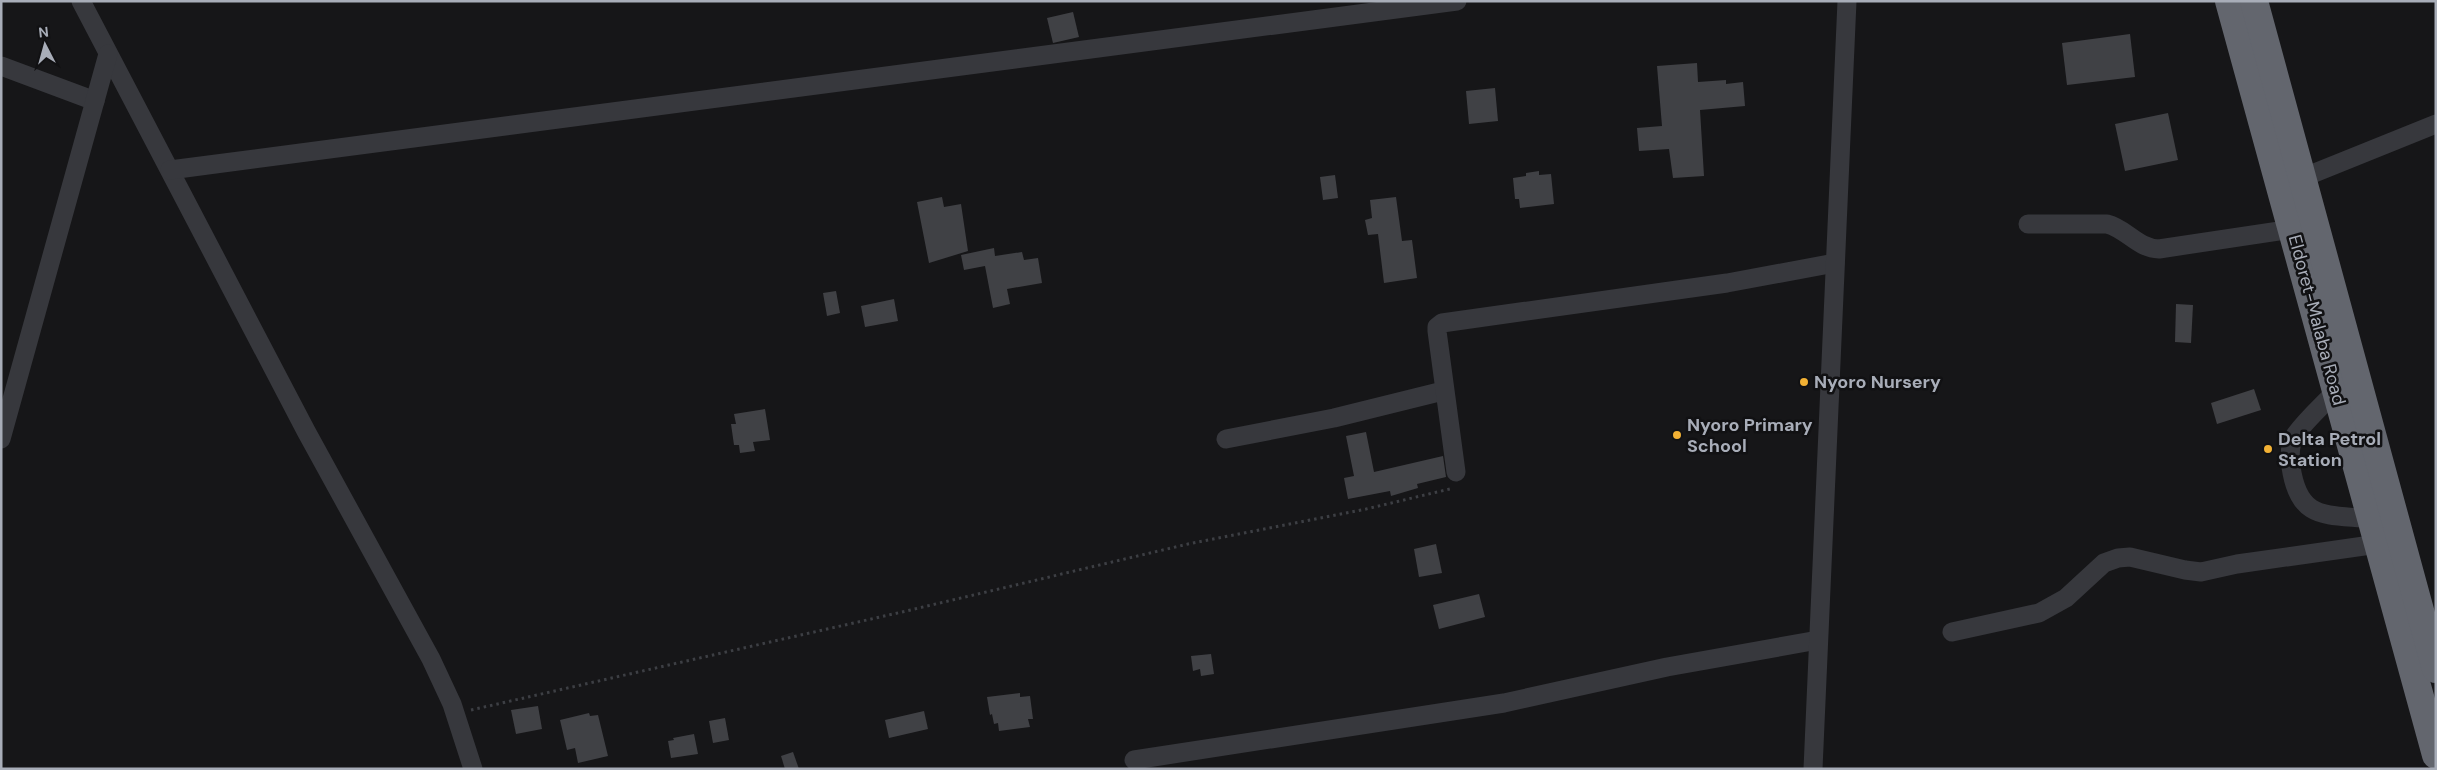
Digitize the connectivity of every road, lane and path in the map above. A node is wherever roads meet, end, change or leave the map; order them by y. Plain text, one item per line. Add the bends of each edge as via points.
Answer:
1 (81, 1) edge
2 (1456, 1) edge
3 (1847, 1) edge
4 (2229, 1) edge
5 (2254, 1) edge
6 (108, 54) junction
7 (1, 66) edge
8 (95, 101) junction
9 (2436, 124) edge
10 (170, 170) junction
11 (2302, 178) junction
12 (2028, 224) dead end
13 (2292, 230) junction
14 (1835, 263) junction
15 (1443, 391) junction
16 (2336, 391) junction
17 (1, 439) edge
18 (1226, 440) dead end
19 (1456, 472) joint
20 (2374, 531) junction
21 (1952, 632) dead end
22 (1818, 640) junction
23 (2436, 669) edge
24 (469, 710) dead end
25 (2436, 755) edge
26 (1134, 760) dead end
27 (473, 769) edge
28 (1813, 769) edge

1 - 6 street
2 - 10 street
3 - 14 street
4 - 13 highway, Eldoret-Malaba Road
5 - 11 highway, Eldoret-Malaba Road
6 - 8 street
6 - 10 street
7 - 8 street
8 - 17 street
9 - 11 street
10 - 27 street via 431,659 452,704
11 - 23 highway, Eldoret-Malaba Road
12 - 13 street via 2107,224 2143,246 2158,249
13 - 16 highway, Eldoret-Malaba Road
14 - 15 street via 1727,283 1442,323 1437,331
14 - 22 street
15 - 18 street
15 - 19 street
16 - 20 highway, Eldoret-Malaba Road
16 - 20 street via 2296,434 2291,444 2294,482 2298,496 2310,508
19 - 24 path via 1458,487 1366,509 1188,544
20 - 21 street via 2201,572 2130,557 2118,558 2104,564 2066,598 2039,614
20 - 25 highway, Eldoret-Malaba Road
22 - 26 street via 1667,667 1504,703
22 - 28 street

